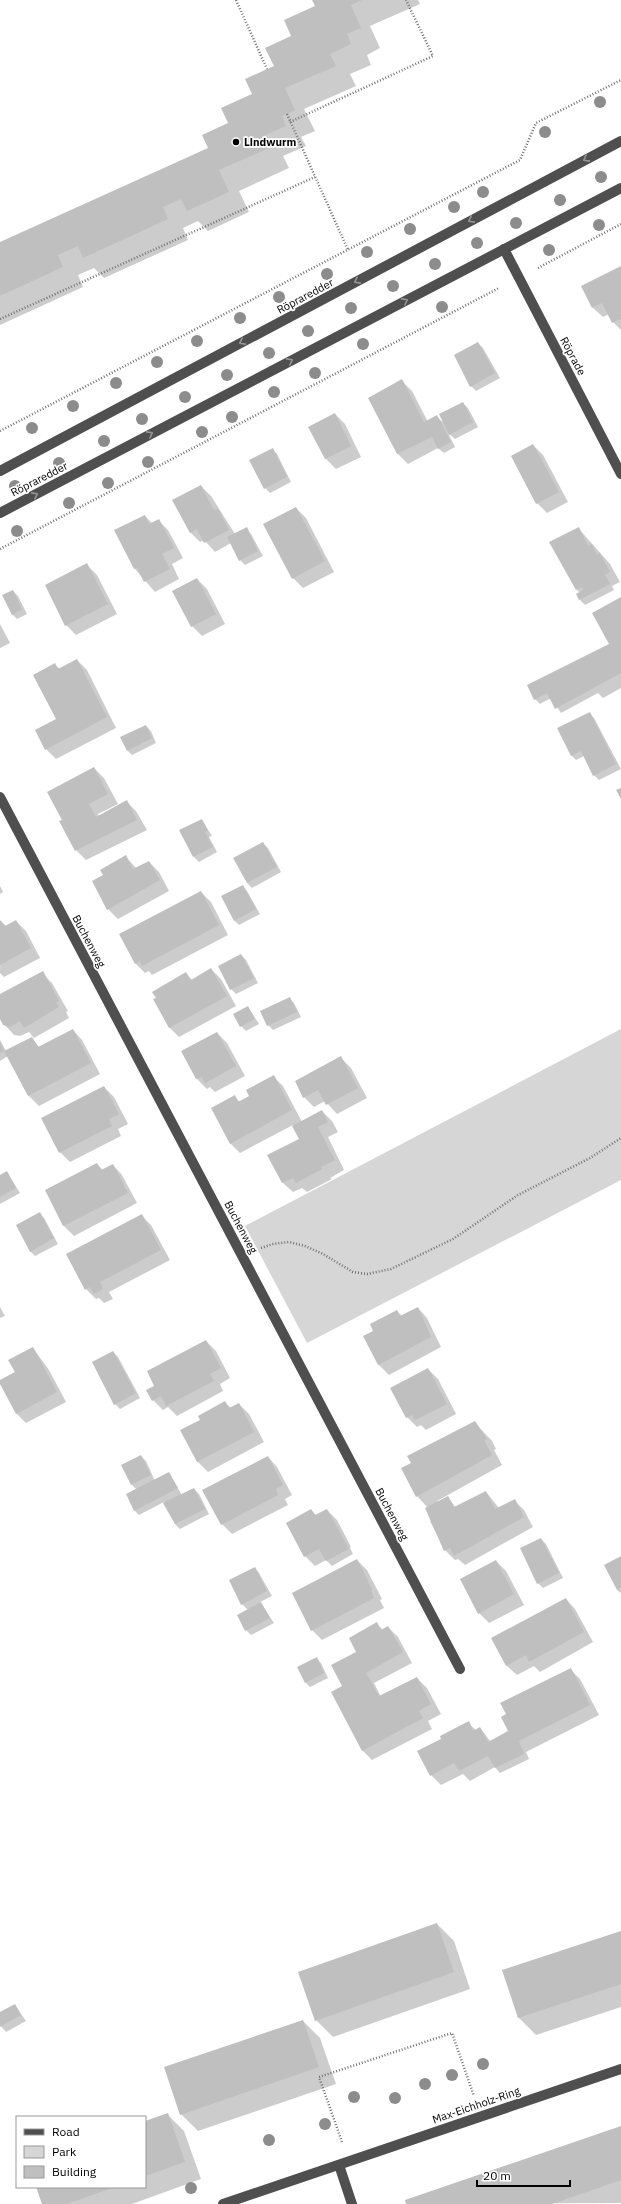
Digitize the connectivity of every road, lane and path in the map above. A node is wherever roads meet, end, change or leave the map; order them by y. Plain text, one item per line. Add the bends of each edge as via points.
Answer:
1 (236, 0) edge
2 (406, 0) edge
3 (267, 69) dead end
4 (621, 80) edge
5 (287, 114) dead end
6 (290, 122) junction
7 (621, 141) edge
8 (315, 177) junction
9 (621, 188) edge
10 (621, 224) edge
11 (504, 249) junction
12 (348, 250) junction
13 (519, 278) junction
14 (0, 319) edge
15 (0, 431) edge
16 (0, 471) edge
17 (621, 474) edge
18 (0, 513) edge
19 (0, 549) edge
20 (0, 797) edge
21 (621, 1138) edge
22 (243, 1257) junction
23 (460, 1669) dead end
24 (621, 2069) edge
25 (481, 2116) junction
26 (344, 2163) junction
27 (223, 2204) edge
28 (352, 2204) edge

1 - 3 path
2 - 6 path via 433,56
4 - 12 path via 536,123 520,160
5 - 6 path
6 - 8 path
7 -> 16 street, Röpraredder
8 - 12 path
8 - 14 path
9 - 11 street, Röpraredder
10 - 13 path
11 - 13 street, Röprade
18 -> 11 street, Röpraredder
12 - 15 path
13 - 17 street, Röprade
13 - 19 path
20 - 22 street, Buchenweg
21 - 22 path via 597,1154 518,1195 453,1240 391,1268 367,1274 353,1272 323,1254 289,1242 273,1244
22 - 23 street, Buchenweg
24 - 25 street, Max-Eichholz-Ring
25 - 26 street, Max-Eichholz-Ring
25 - 26 path via 452,2033 319,2077
26 - 27 street, Max-Eichholz-Ring
26 - 28 street

